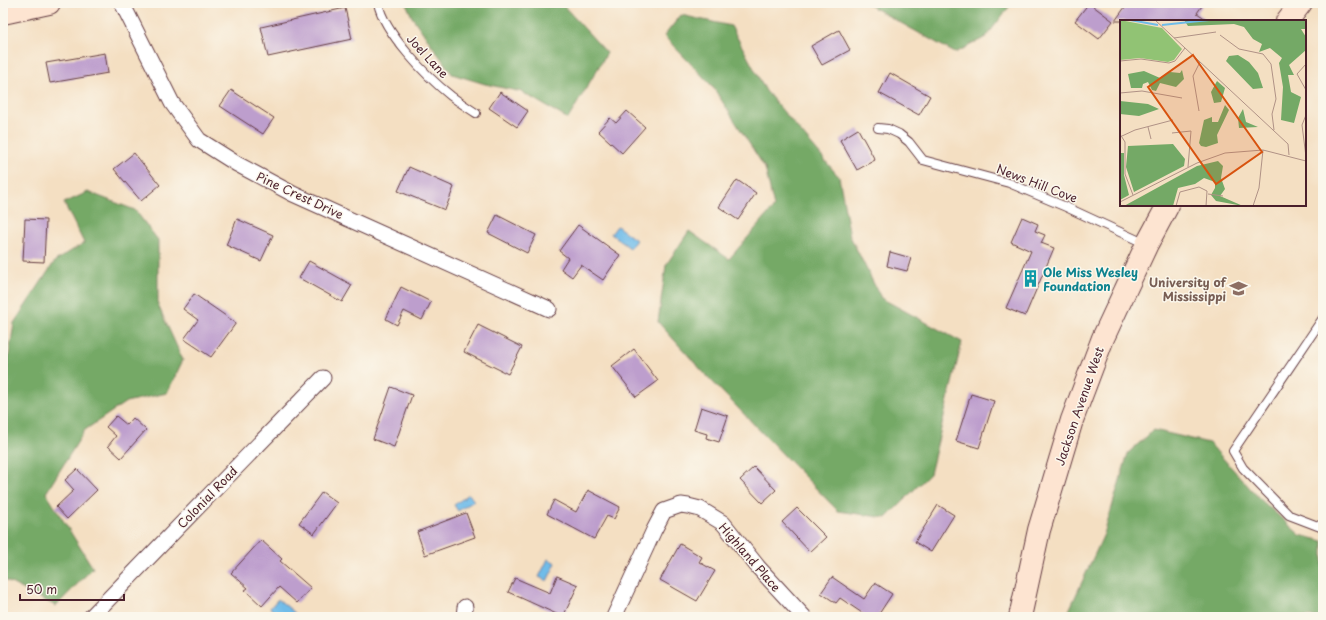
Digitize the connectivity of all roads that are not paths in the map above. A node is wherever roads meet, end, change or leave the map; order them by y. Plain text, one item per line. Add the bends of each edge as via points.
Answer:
1 (50, 3) edge
2 (122, 3) edge
3 (378, 3) edge
4 (1301, 3) edge
5 (3, 13) edge
6 (1288, 20) edge
7 (476, 113) dead end
8 (878, 128) dead end
9 (1167, 206) edge
10 (1147, 244) junction
11 (549, 309) dead end
12 (1323, 318) edge
13 (322, 378) dead end
14 (1323, 528) edge
15 (91, 617) edge
16 (614, 617) edge
17 (804, 617) edge
18 (1020, 617) edge

1 - 5 main road
2 - 11 street, Pine Crest Drive via 172,103 199,140 237,164 294,194
3 - 7 lane, Joel Lane via 391,33 422,69 450,96
4 - 6 main road
8 - 10 lane, News Hill Cove via 899,134 910,142 923,160 1009,183
9 - 10 main road, Jackson Avenue West
10 - 18 main road, Jackson Avenue West via 1103,338 1072,420 1039,530
12 - 14 lane via 1233,451 1243,468 1289,515
13 - 15 street, Colonial Road
16 - 17 street, Highland Place via 664,511 681,505 700,508 723,523 758,567

